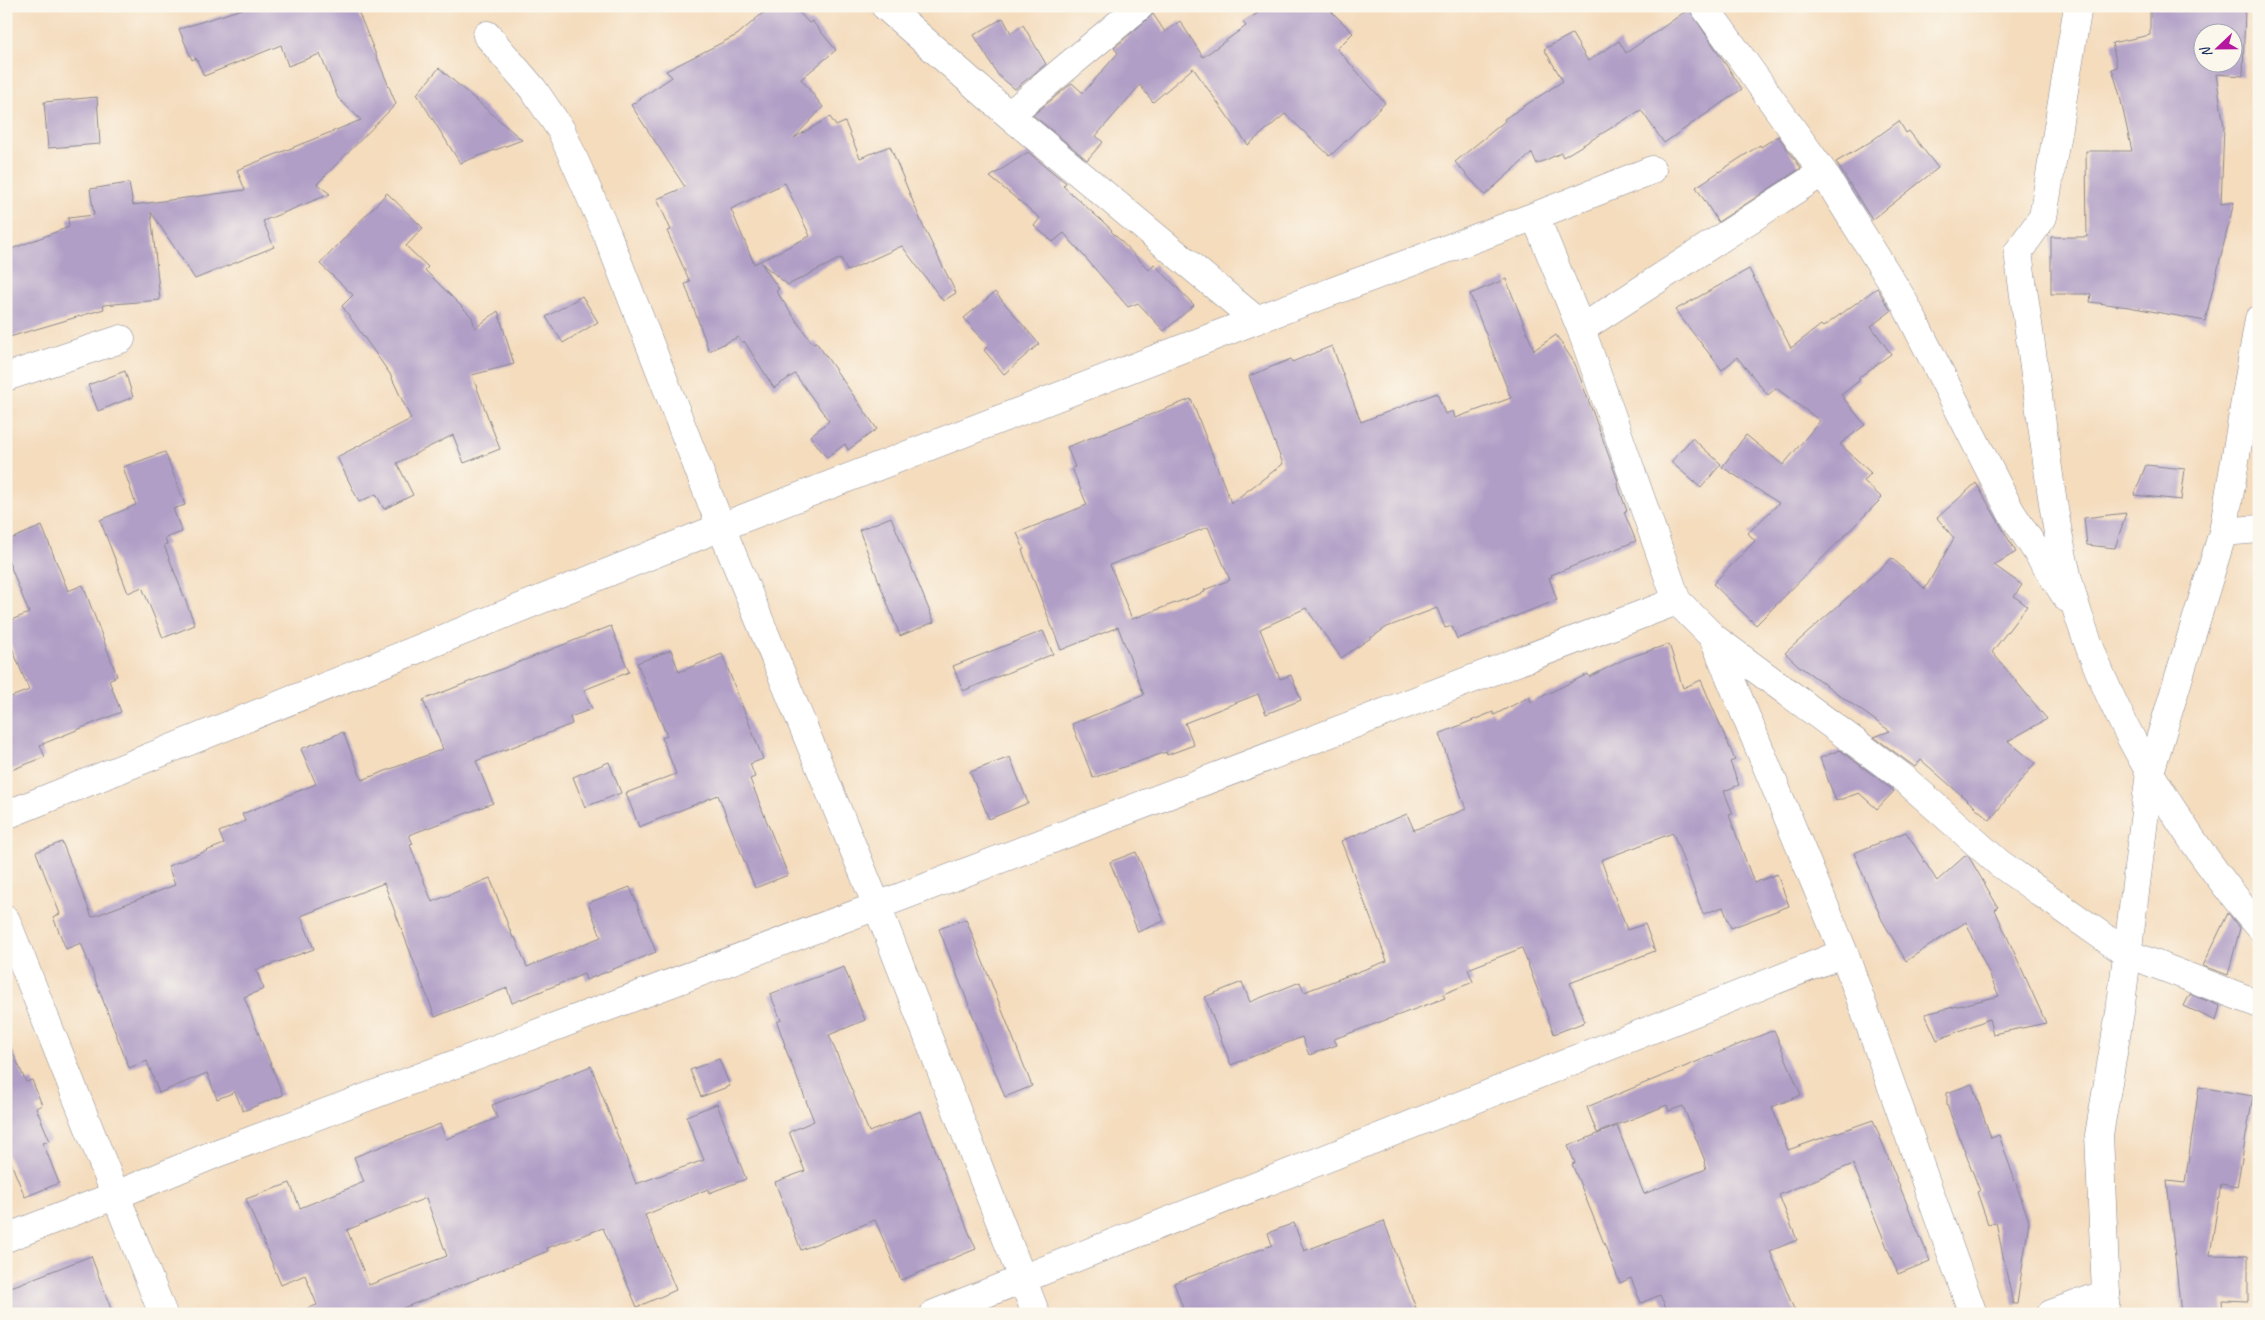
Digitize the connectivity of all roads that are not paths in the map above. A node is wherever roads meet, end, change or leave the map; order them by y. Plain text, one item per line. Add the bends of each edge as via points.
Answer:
1 (885, 6) edge
2 (1140, 6) edge
3 (1704, 6) edge
4 (2078, 6) edge
5 (487, 35) dead end
6 (1009, 115) junction
7 (1652, 170) dead end
8 (1823, 172) junction
9 (1535, 216) junction
10 (2259, 319) edge
11 (1256, 320) junction
12 (1581, 329) junction
13 (121, 338) dead end
14 (6, 377) edge
15 (721, 526) junction
16 (2259, 529) edge
17 (2223, 532) junction
18 (1677, 600) junction
19 (2078, 616) junction
20 (1714, 638) junction
21 (2150, 772) junction
22 (6, 815) edge
23 (877, 906) junction
24 (6, 920) edge
25 (2259, 926) edge
26 (1844, 952) junction
27 (2126, 953) junction
28 (2259, 1004) edge
29 (114, 1196) junction
30 (6, 1238) edge
31 (1023, 1280) junction
32 (2105, 1304) edge
33 (163, 1314) edge
34 (934, 1314) edge
35 (1036, 1314) edge
36 (1973, 1314) edge
37 (2050, 1314) edge

1 - 6 street
2 - 6 street
3 - 8 street
4 - 19 street via 2043,217 2018,252 2055,517
5 - 15 street via 533,89 561,130 607,234
6 - 11 street
7 - 9 street
8 - 12 street
8 - 19 street via 1903,300 2011,512
9 - 11 street
9 - 12 street
10 - 17 street
11 - 15 street
12 - 18 street
13 - 14 street
15 - 22 street
15 - 23 street
16 - 17 street
17 - 21 street
18 - 20 street
18 - 23 street
19 - 21 street via 2103,683
20 - 26 street
20 - 27 street via 1901,776 1999,864
21 - 25 street via 2223,884
21 - 27 street
23 - 29 street via 215,1154
23 - 31 street
24 - 29 street
26 - 31 street
26 - 36 street
27 - 28 street
27 - 32 street via 2120,1012 2099,1135
29 - 30 street
29 - 33 street
31 - 34 street
31 - 35 street
32 - 37 street

